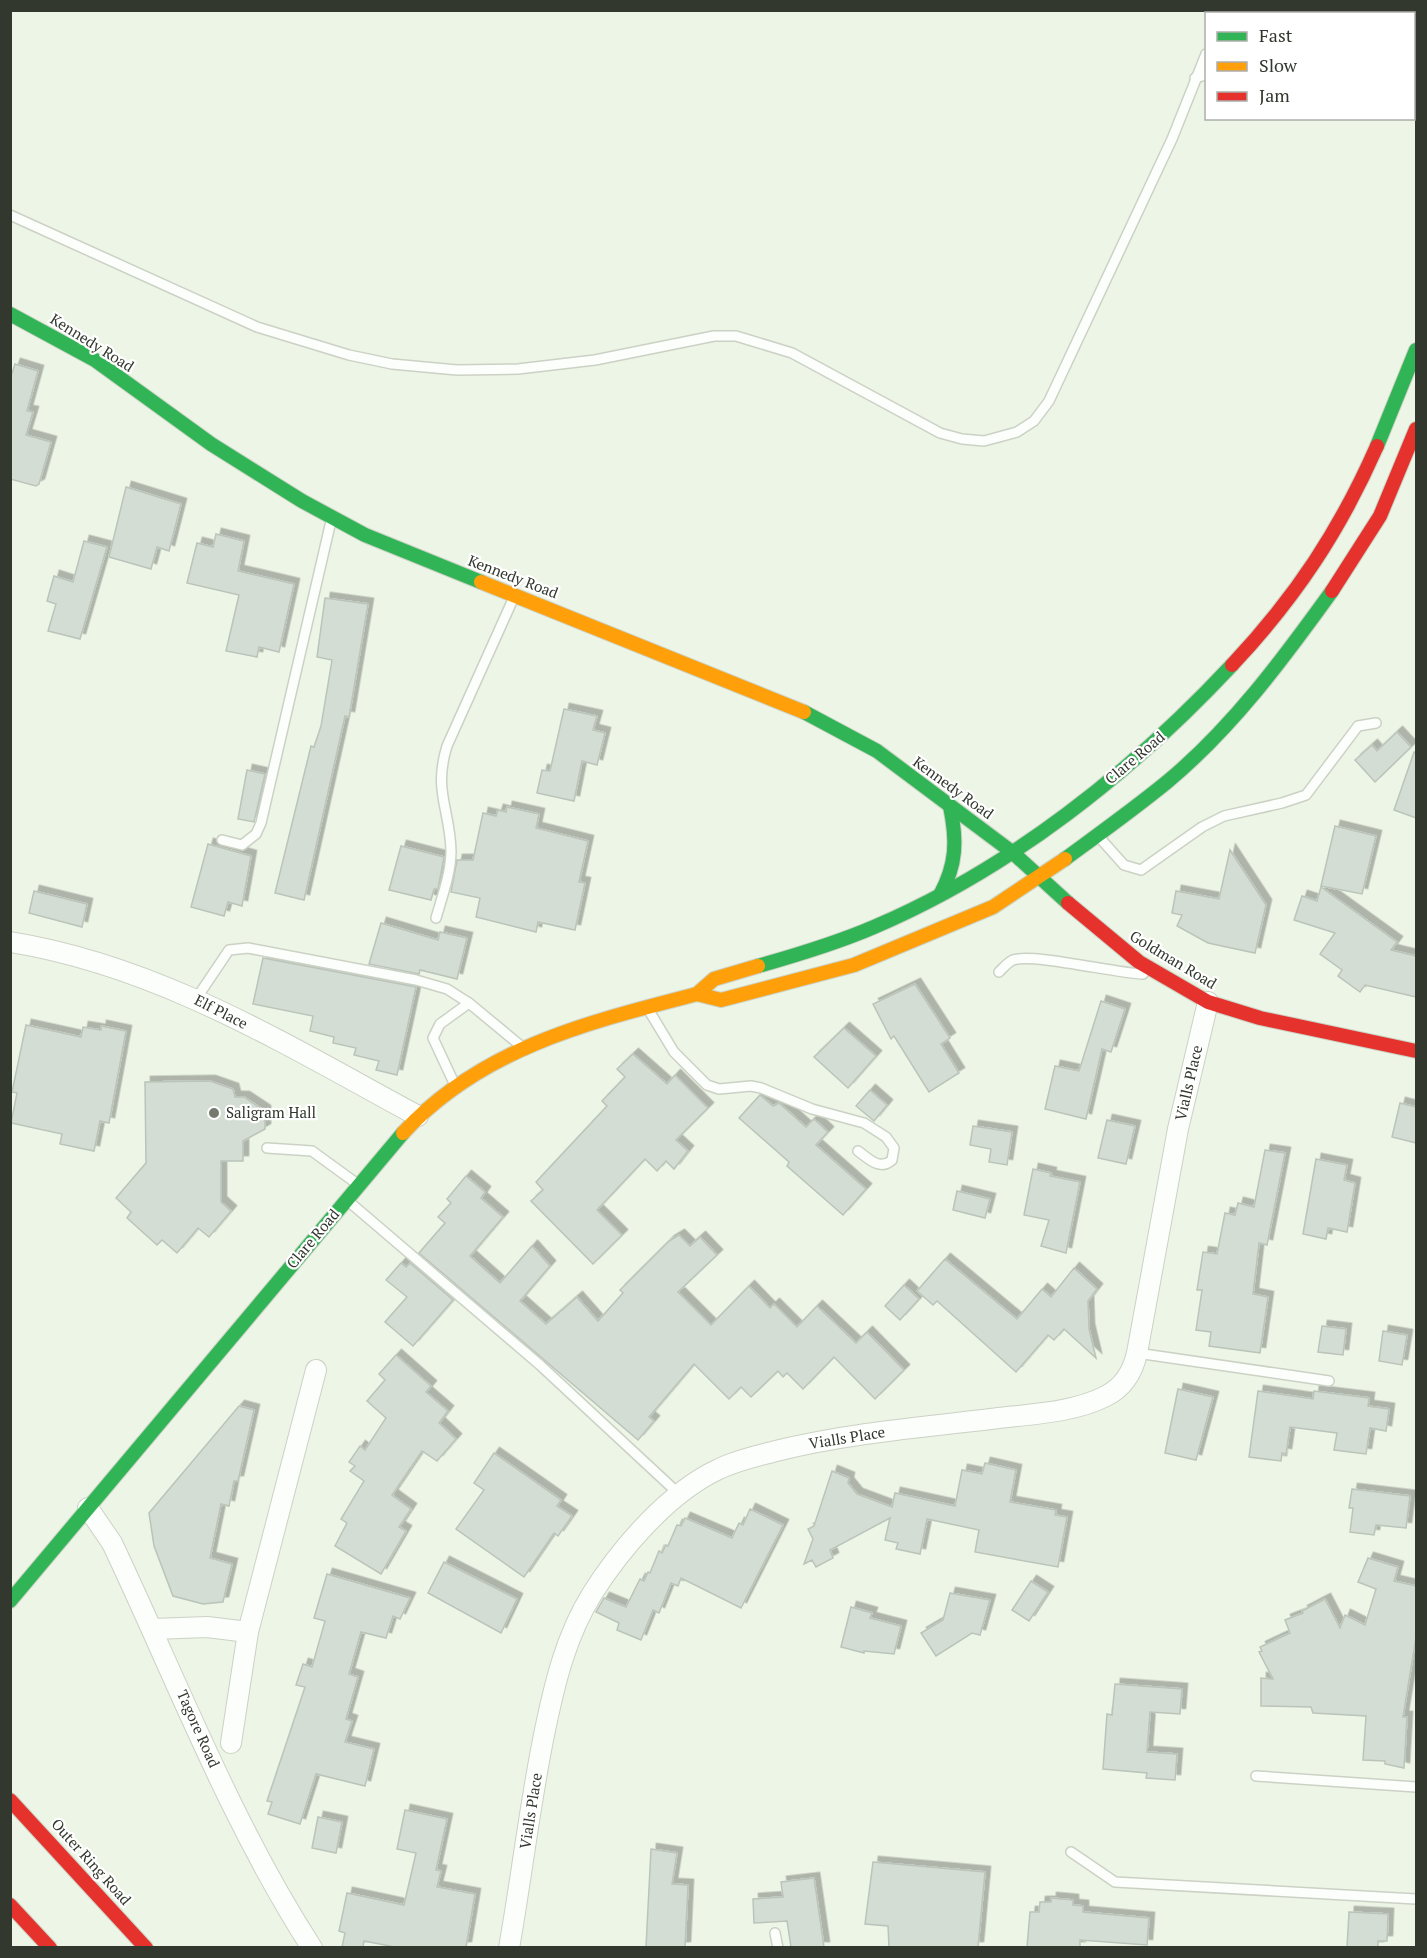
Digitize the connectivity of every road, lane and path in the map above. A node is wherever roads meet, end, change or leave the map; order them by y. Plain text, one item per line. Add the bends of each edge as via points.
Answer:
1 (1205, 56) edge
2 (1205, 75) edge
3 (1195, 78) junction
4 (10, 215) edge
5 (10, 314) edge
6 (1416, 350) edge
7 (1416, 429) edge
8 (332, 517) junction
9 (514, 596) junction
10 (1376, 723) dead end
11 (951, 806) junction
12 (1097, 835) junction
13 (222, 840) dead end
14 (1012, 852) junction
15 (1040, 878) junction
16 (940, 895) junction
17 (436, 918) dead end
18 (10, 942) edge
19 (999, 972) dead end
20 (1161, 975) junction
21 (697, 994) junction
22 (196, 999) junction
23 (1208, 1002) junction
24 (469, 1003) junction
25 (646, 1007) junction
26 (522, 1047) junction
27 (1416, 1052) edge
28 (456, 1086) junction
29 (418, 1116) junction
30 (267, 1148) dead end
31 (858, 1151) dead end
32 (358, 1184) junction
33 (346, 1200) junction
34 (1137, 1353) junction
35 (316, 1370) dead end
36 (1329, 1382) dead end
37 (680, 1495) junction
38 (88, 1508) junction
39 (10, 1601) edge
40 (153, 1629) junction
41 (248, 1632) junction
42 (231, 1743) dead end
43 (1256, 1776) dead end
44 (1416, 1786) edge
45 (10, 1800) edge
46 (1071, 1852) dead end
47 (1416, 1899) edge
48 (10, 1905) edge
49 (775, 1933) dead end
50 (50, 1947) edge
51 (146, 1947) edge
52 (312, 1947) edge
53 (509, 1947) edge
54 (778, 1947) edge

1 - 3 lane
2 - 3 lane
3 - 4 lane via 1172,139 1049,401 1034,421 1017,432 984,441 940,434 792,352 736,336 714,336 595,360 518,369 457,370 348,355 257,327
5 - 8 main road, Kennedy Road via 95,360 212,444
6 - 14 main road, Clare Road via 1386,429 1330,541 1245,653 1171,727 1111,779
7 - 12 main road, Clare Road via 1380,516 1356,557 1269,677 1168,781
8 - 9 main road, Kennedy Road via 419,559
8 - 13 lane via 261,824 256,834 242,845
9 - 11 main road, Kennedy Road via 801,710 876,751
9 - 17 lane via 441,767 440,793 451,849
10 - 12 lane via 1358,726 1306,795 1224,816 1141,870 1124,865
11 - 14 main road, Kennedy Road
11 - 16 main road via 957,858
12 - 15 main road, Clare Road
14 - 15 main road, Kennedy Road
14 - 16 main road, Clare Road
15 - 20 main road, Goldman Road via 1104,935
15 - 21 main road, Clare Road via 957,924 854,965 721,1000
16 - 21 main road, Clare Road via 850,937 714,979
18 - 22 street, Elf Place via 123,969
19 - 20 lane via 1011,960 1028,958 1117,973
20 - 23 main road, Goldman Road
21 - 25 main road, Clare Road
22 - 24 lane via 223,956 248,948 417,980 447,989
22 - 29 street, Elf Place
23 - 27 main road, Goldman Road via 1260,1018
23 - 34 street, Vialls Place via 1176,1140
24 - 26 lane
24 - 28 lane via 440,1024 433,1038
25 - 26 main road, Clare Road via 565,1029
25 - 31 lane via 674,1052 707,1085 719,1089 761,1088 812,1109 864,1123 886,1137 894,1148 892,1160 884,1165
26 - 28 main road, Clare Road
28 - 29 main road, Clare Road
29 - 32 main road, Clare Road
30 - 32 lane via 312,1151
32 - 33 main road, Clare Road
33 - 37 lane via 540,1365
33 - 38 main road, Clare Road
34 - 36 lane
34 - 37 street, Vialls Place via 1134,1369 1124,1382 1109,1395 1091,1402 1046,1412 829,1438 721,1468
35 - 41 street
37 - 53 street, Vialls Place via 636,1535 611,1566 575,1625 564,1652 536,1773
38 - 39 main road, Clare Road
38 - 40 street, Tagore Road via 112,1543
40 - 41 street via 207,1627
40 - 52 street, Tagore Road via 236,1811 281,1899
41 - 42 street
43 - 44 lane
45 - 51 main road, Outer Ring Road
46 - 47 lane via 1115,1882
48 - 50 main road
49 - 54 lane

